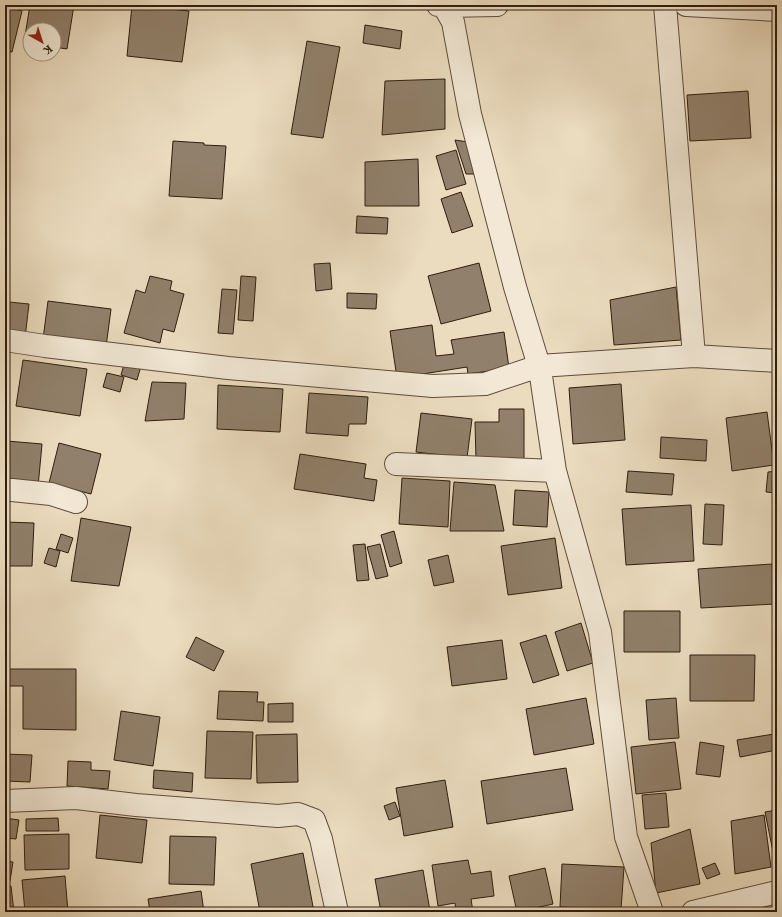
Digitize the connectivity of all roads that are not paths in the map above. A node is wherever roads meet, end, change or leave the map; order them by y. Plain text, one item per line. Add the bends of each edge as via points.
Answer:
1 (497, 5) edge
2 (665, 5) edge
3 (686, 5) edge
4 (441, 6) edge
5 (777, 10) edge
6 (5, 340) edge
7 (694, 356) junction
8 (777, 361) edge
9 (539, 366) junction
10 (396, 464) dead end
11 (555, 471) junction
12 (5, 490) edge
13 (76, 502) dead end
14 (5, 801) edge
15 (777, 892) edge
16 (337, 912) edge
17 (652, 912) edge
18 (693, 912) edge

1 - 4 street
2 - 7 street
3 - 5 street
4 - 9 street via 453,22 470,114 515,287
6 - 9 street via 228,368 433,386 485,384
7 - 8 street
7 - 9 street
9 - 11 street
10 - 11 street
11 - 17 street via 600,632 626,837
12 - 13 street via 51,494
14 - 16 street via 76,798 278,816 298,814 314,820 321,839
15 - 18 street

